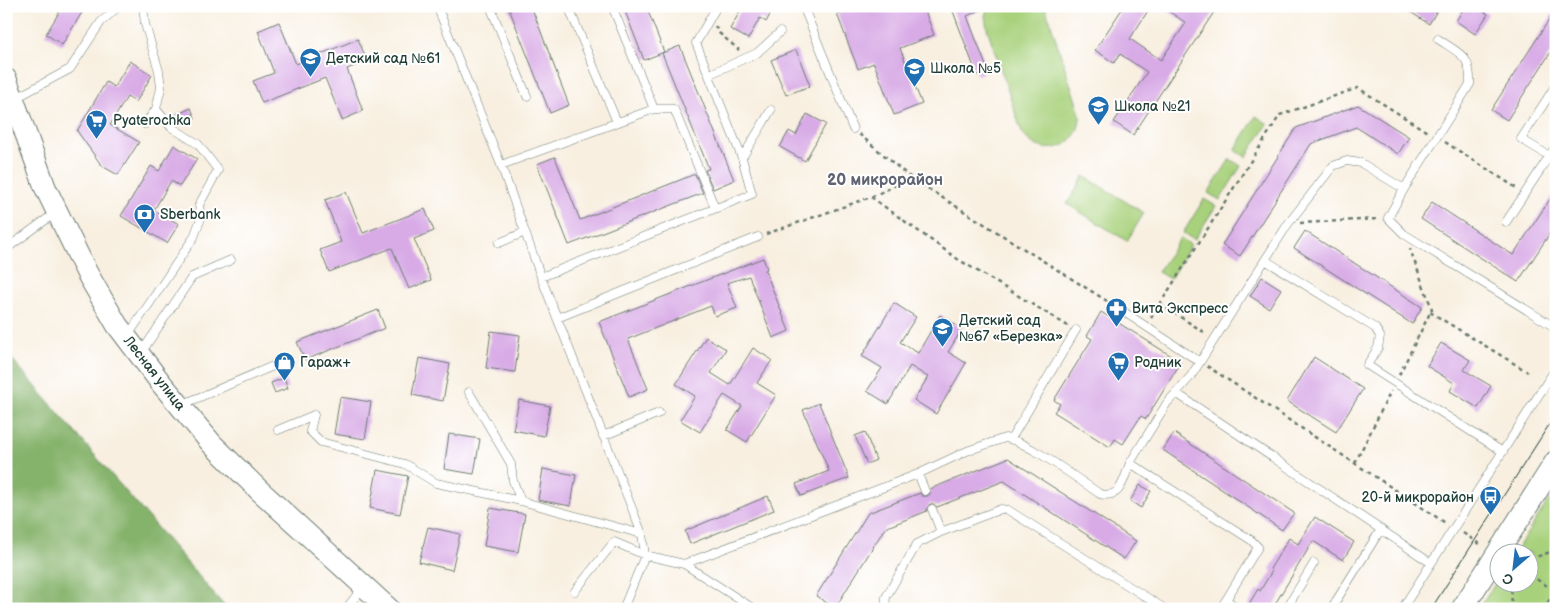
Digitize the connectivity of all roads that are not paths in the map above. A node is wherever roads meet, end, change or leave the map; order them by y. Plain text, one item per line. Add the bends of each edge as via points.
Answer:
1 (119, 6) edge
2 (144, 6) edge
3 (437, 6) edge
4 (568, 6) edge
5 (612, 6) edge
6 (717, 6) edge
7 (803, 6) edge
8 (492, 7) edge
9 (780, 32) dead end
10 (1438, 39) dead end
11 (710, 74) junction
12 (6, 79) edge
13 (1556, 85) edge
14 (527, 96) dead end
15 (14, 99) junction
16 (156, 109) junction
17 (654, 109) junction
18 (771, 110) dead end
19 (616, 122) junction
20 (145, 124) dead end
21 (853, 129) road end
22 (1556, 146) edge
23 (742, 158) junction
24 (1552, 158) edge
25 (501, 165) junction
26 (1404, 189) junction
27 (715, 208) junction
28 (57, 212) junction
29 (1506, 222) dead end
30 (525, 232) junction
31 (758, 237) road end
32 (499, 243) dead end
33 (6, 249) edge
34 (230, 260) dead end
35 (1265, 260) junction
36 (541, 277) junction
37 (1115, 306) road end
38 (557, 318) junction
39 (1556, 328) edge
40 (1076, 330) road end
41 (127, 337) junction
42 (140, 355) junction
43 (285, 361) dead end
44 (1200, 362) junction
45 (1556, 368) edge
46 (469, 392) dead end
47 (1176, 393) junction
48 (180, 406) junction
49 (659, 413) dead end
50 (278, 430) dead end
51 (603, 436) junction
52 (1011, 439) junction
53 (1503, 452) junction
54 (1556, 461) edge
55 (1130, 463) junction
56 (918, 474) junction
57 (925, 491) dead end
58 (521, 501) junction
59 (932, 509) dead end
60 (1381, 530) junction
61 (941, 532) junction
62 (642, 534) junction
63 (645, 556) junction
64 (1314, 563) dead end
65 (1431, 563) junction
66 (684, 564) junction
67 (364, 586) junction
68 (575, 591) dead end
69 (1226, 600) junction
70 (346, 609) edge
71 (389, 609) edge
72 (623, 609) edge
73 (754, 609) edge
74 (885, 609) edge
75 (1165, 609) edge
76 (1220, 609) edge
77 (1240, 609) edge
78 (1286, 609) edge
79 (1331, 609) edge
80 (1402, 609) edge
81 (1462, 609) edge

1 - 15 lane via 101,22 70,69
2 - 16 lane via 145,24 161,88
3 - 25 lane
4 - 19 lane
5 - 17 lane
6 - 11 lane via 696,43
7 - 21 lane
8 - 14 lane
9 - 11 lane via 757,53
10 - 26 lane via 1465,57 1471,70 1470,84
11 - 23 lane
12 - 15 main road, Лесная улица
13 - 24 lane via 1522,138
15 - 28 main road, Лесная улица via 44,187
16 - 20 lane
16 - 41 lane via 171,127 198,144 218,170 199,205 201,218 194,237
17 - 19 lane
17 - 27 lane via 674,110
18 - 23 lane
19 - 25 lane
22 - 24 lane
23 - 27 lane via 752,194
24 - 29 lane
25 - 30 lane
26 - 35 lane via 1361,163 1347,161 1333,166
26 - 39 lane via 1388,218 1404,234
27 - 36 lane
28 - 33 lane
28 - 41 main road, Лесная улица via 87,272
30 - 32 lane
30 - 36 lane
31 - 38 lane
34 - 42 lane via 192,276
35 - 44 lane
35 - 53 lane via 1375,328 1380,336 1378,348 1367,365
36 - 38 lane
37 - 44 lane
38 - 51 lane
40 - 52 lane
41 - 42 main road, Лесная улица
42 - 48 main road, Лесная улица
43 - 48 lane
44 - 47 lane
45 - 53 lane
46 - 58 lane via 511,464 513,481
47 - 55 lane
47 - 60 lane
48 - 67 main road, Лесная улица via 258,490
49 - 51 lane
50 - 58 lane via 314,415 310,431 321,442 406,464 436,483
51 - 62 lane
52 - 55 lane via 1107,496 1118,492
52 - 56 lane via 967,451
53 - 65 lane
54 - 81 main road
55 - 69 lane via 1258,547
56 - 57 lane
56 - 66 lane
58 - 62 lane
59 - 61 lane
60 - 65 lane
60 - 79 lane
61 - 74 lane via 917,544 886,597
61 - 75 lane via 1002,509 1008,510
62 - 63 lane
63 - 66 lane
63 - 68 lane via 614,542
63 - 72 lane
64 - 78 lane
65 - 80 lane
66 - 73 lane
67 - 70 lane
67 - 71 main road, Лесная улица
69 - 76 lane
69 - 77 lane

